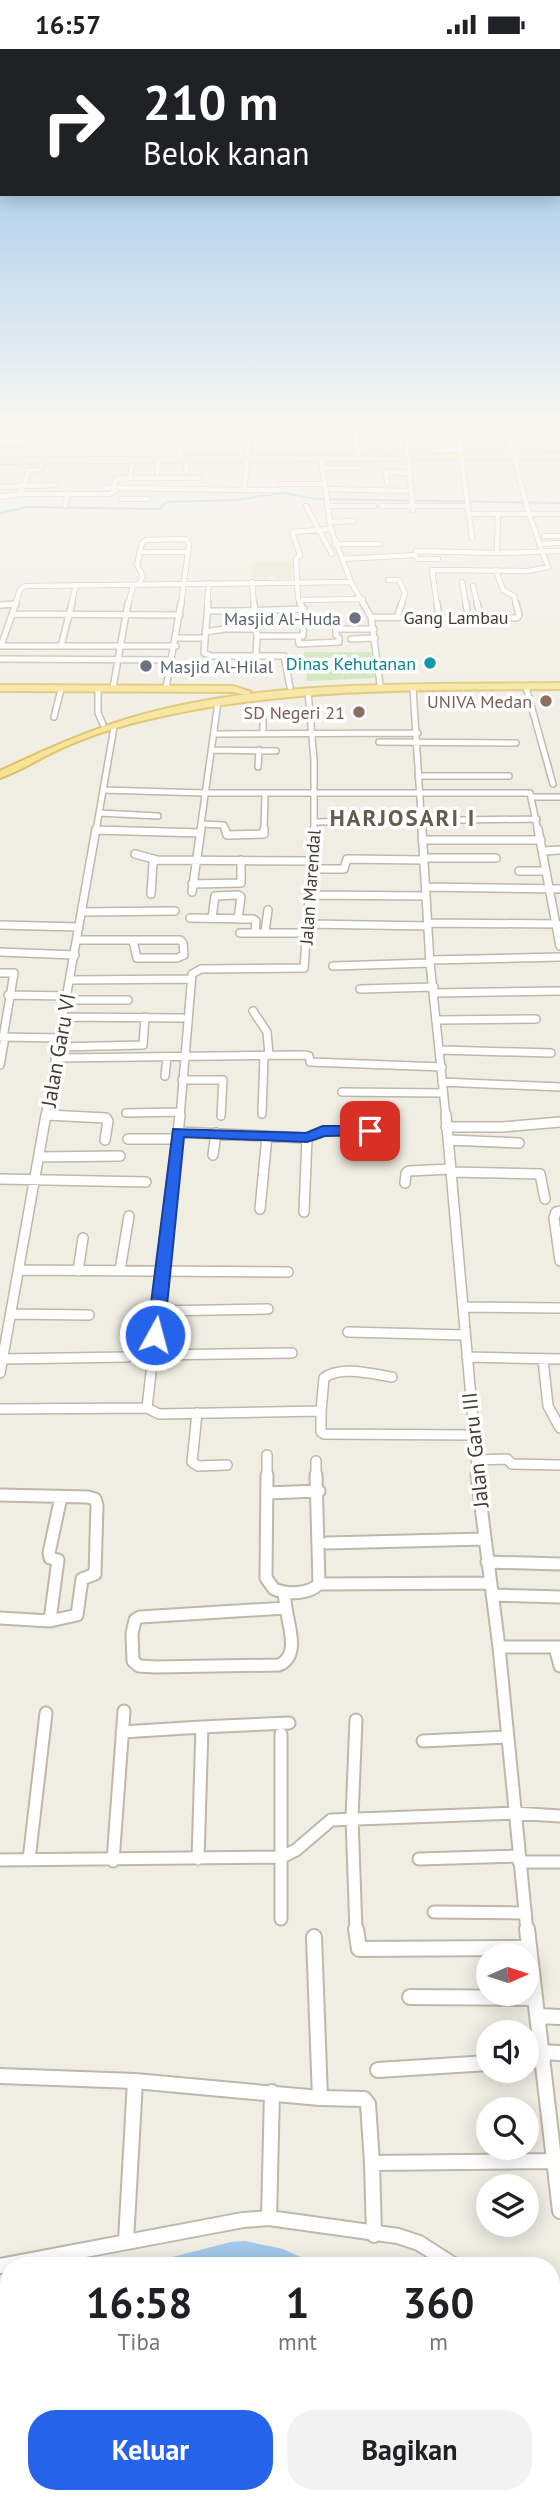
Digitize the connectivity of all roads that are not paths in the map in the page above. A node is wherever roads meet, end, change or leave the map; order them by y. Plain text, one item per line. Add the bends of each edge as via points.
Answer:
1 (162, 539) edge
2 (184, 539) edge
3 (294, 539) edge
4 (323, 539) edge
5 (333, 539) edge
6 (497, 539) edge
7 (537, 539) edge
8 (560, 543) edge
9 (335, 544) junction
10 (380, 544) dead end
11 (539, 544) junction
12 (560, 551) edge
13 (139, 552) junction
14 (188, 552) junction
15 (543, 552) junction
16 (415, 553) junction
17 (496, 553) junction
18 (332, 554) dead end
19 (342, 559) junction
20 (438, 559) dead end
21 (496, 570) junction
22 (388, 580) dead end
23 (253, 582) junction
24 (297, 582) junction
25 (351, 582) junction
26 (462, 582) dead end
27 (209, 583) junction
28 (139, 584) junction
29 (184, 584) junction
30 (76, 585) junction
31 (473, 586) dead end
32 (363, 599) junction
33 (299, 600) junction
34 (0, 604) edge
35 (16, 604) junction
36 (304, 609) junction
37 (254, 610) junction
38 (208, 611) junction
39 (238, 611) junction
40 (13, 614) junction
41 (68, 614) junction
42 (127, 615) junction
43 (180, 615) junction
44 (372, 617) junction
45 (397, 617) junction
46 (439, 618) junction
47 (468, 618) junction
48 (481, 618) junction
49 (225, 629) junction
50 (374, 629) junction
51 (257, 633) junction
52 (204, 635) junction
53 (298, 637) junction
54 (177, 638) junction
55 (375, 638) junction
56 (351, 639) dead end
57 (1, 646) edge
58 (61, 646) junction
59 (176, 646) junction
60 (120, 647) junction
61 (256, 657) junction
62 (0, 659) edge
63 (119, 659) junction
64 (172, 660) junction
65 (380, 684) junction
66 (560, 684) edge
67 (290, 687) junction
68 (526, 687) junction
69 (0, 688) edge
70 (98, 688) junction
71 (113, 688) junction
72 (166, 688) junction
73 (413, 688) junction
74 (61, 689) junction
75 (200, 689) junction
76 (308, 691) junction
77 (260, 693) junction
78 (248, 695) junction
79 (201, 699) junction
80 (218, 702) junction
81 (54, 717) dead end
82 (263, 717) dead end
83 (103, 724) junction
84 (114, 727) junction
85 (312, 733) junction
86 (215, 734) junction
87 (263, 734) junction
88 (418, 738) junction
89 (379, 742) dead end
90 (516, 743) dead end
91 (212, 750) junction
92 (259, 751) junction
93 (276, 751) dead end
94 (0, 766) edge
95 (258, 767) dead end
96 (0, 775) edge
97 (418, 776) junction
98 (509, 776) dead end
99 (552, 784) dead end
100 (103, 790) junction
101 (205, 793) junction
102 (265, 793) junction
103 (315, 793) junction
104 (418, 793) junction
105 (531, 797) junction
106 (560, 797) edge
107 (99, 813) junction
108 (158, 816) dead end
109 (537, 819) junction
110 (420, 820) junction
111 (314, 821) junction
112 (201, 824) junction
113 (96, 830) junction
114 (200, 833) junction
115 (422, 840) junction
116 (541, 841) junction
117 (560, 850) edge
118 (543, 851) junction
119 (135, 854) dead end
120 (496, 858) dead end
121 (423, 859) junction
122 (157, 860) junction
123 (194, 860) junction
124 (241, 860) junction
125 (312, 865) junction
126 (519, 871) dead end
127 (546, 871) junction
128 (551, 888) junction
129 (560, 889) edge
130 (426, 892) junction
131 (151, 894) dead end
132 (310, 895) junction
133 (268, 910) dead end
134 (175, 911) dead end
135 (82, 912) junction
136 (190, 918) dead end
137 (212, 918) junction
138 (238, 919) junction
139 (308, 924) junction
140 (0, 925) edge
141 (428, 925) junction
142 (556, 925) junction
143 (79, 927) junction
144 (255, 932) junction
145 (265, 932) junction
146 (240, 933) dead end
147 (307, 933) junction
148 (77, 940) junction
149 (133, 941) junction
150 (560, 946) edge
151 (0, 952) edge
152 (75, 955) junction
153 (560, 957) edge
154 (430, 961) junction
155 (333, 966) dead end
156 (0, 973) edge
157 (191, 979) junction
158 (71, 980) junction
159 (360, 989) dead end
160 (435, 990) junction
161 (560, 991) edge
162 (8, 995) junction
163 (68, 998) junction
164 (128, 1000) dead end
165 (253, 1011) dead end
166 (64, 1017) junction
167 (145, 1017) junction
168 (181, 1018) dead end
169 (536, 1019) dead end
170 (438, 1020) junction
171 (3, 1035) edge
172 (60, 1042) junction
173 (441, 1049) junction
174 (551, 1053) dead end
175 (266, 1055) junction
176 (185, 1056) junction
177 (167, 1057) junction
178 (57, 1058) junction
179 (0, 1065) edge
180 (442, 1067) junction
181 (165, 1076) dead end
182 (182, 1080) junction
183 (442, 1082) junction
184 (560, 1087) edge
185 (342, 1092) dead end
186 (443, 1093) junction
187 (179, 1112) junction
188 (125, 1113) dead end
189 (262, 1114) dead end
190 (47, 1115) junction
191 (221, 1116) dead end
192 (560, 1122) edge
193 (446, 1127) junction
194 (391, 1130) dead end
195 (216, 1133) junction
196 (178, 1136) junction
197 (267, 1136) junction
198 (307, 1138) junction
199 (128, 1139) dead end
200 (105, 1140) dead end
201 (448, 1140) junction
202 (519, 1143) dead end
203 (213, 1155) dead end
204 (120, 1156) dead end
205 (39, 1157) junction
206 (451, 1170) junction
207 (540, 1174) junction
208 (553, 1175) dead end
209 (0, 1179) edge
210 (35, 1181) junction
211 (146, 1182) dead end
212 (405, 1183) dead end
213 (545, 1199) dead end
214 (260, 1209) dead end
215 (560, 1211) edge
216 (304, 1212) dead end
217 (129, 1216) dead end
218 (83, 1238) dead end
219 (560, 1261) edge
220 (19, 1270) junction
221 (78, 1271) junction
222 (120, 1271) junction
223 (163, 1272) junction
224 (288, 1272) dead end
225 (463, 1307) junction
226 (560, 1308) edge
227 (268, 1309) dead end
228 (158, 1311) junction
229 (11, 1314) junction
230 (89, 1315) dead end
231 (348, 1332) dead end
232 (464, 1335) junction
233 (292, 1353) dead end
234 (154, 1355) junction
235 (127, 1357) dead end
236 (467, 1357) junction
237 (3, 1359) junction
238 (543, 1359) junction
239 (560, 1359) edge
240 (0, 1373) edge
241 (392, 1377) dead end
242 (147, 1408) junction
243 (0, 1409) edge
244 (321, 1411) junction
245 (197, 1413) junction
246 (560, 1428) edge
247 (473, 1435) junction
248 (267, 1455) dead end
249 (476, 1460) junction
250 (316, 1461) dead end
251 (227, 1465) dead end
252 (560, 1465) edge
253 (318, 1491) junction
254 (267, 1493) junction
255 (0, 1495) edge
256 (61, 1497) junction
257 (485, 1539) junction
258 (327, 1543) dead end
259 (486, 1562) junction
260 (560, 1564) edge
261 (319, 1584) junction
262 (490, 1589) junction
263 (284, 1593) junction
264 (560, 1597) edge
265 (286, 1608) junction
266 (0, 1618) edge
267 (50, 1620) junction
268 (499, 1647) junction
269 (558, 1647) edge
270 (560, 1667) edge
271 (124, 1711) dead end
272 (46, 1713) dead end
273 (356, 1720) dead end
274 (289, 1723) dead end
275 (202, 1727) junction
276 (122, 1732) junction
277 (281, 1734) dead end
278 (507, 1737) junction
279 (424, 1741) dead end
280 (514, 1813) junction
281 (560, 1816) edge
282 (352, 1818) junction
283 (282, 1857) junction
284 (198, 1859) junction
285 (419, 1859) dead end
286 (519, 1859) junction
287 (0, 1860) edge
288 (29, 1860) junction
289 (113, 1861) junction
290 (560, 1862) edge
291 (434, 1912) dead end
292 (525, 1913) junction
293 (281, 1919) dead end
294 (314, 1937) dead end
295 (528, 1943) edge
296 (476, 1948) edge
297 (411, 1997) dead end
298 (476, 1998) edge
299 (536, 2006) edge
300 (538, 2016) junction
301 (560, 2017) edge
302 (560, 2053) edge
303 (543, 2056) junction
304 (539, 2057) edge
305 (476, 2064) edge
306 (378, 2070) dead end
307 (0, 2076) edge
308 (135, 2081) junction
309 (272, 2092) junction
310 (554, 2094) edge
311 (320, 2098) junction
312 (553, 2161) junction
313 (372, 2163) junction
314 (560, 2205) edge
315 (269, 2218) junction
316 (374, 2235) junction
317 (126, 2241) junction
318 (45, 2257) edge
319 (441, 2257) edge

1 - 13 street via 145,540
2 - 14 street
3 - 24 street via 300,555 296,559
4 - 18 street
5 - 9 street
6 - 17 street
7 - 11 street
8 - 11 street
9 - 10 street
9 - 19 street
11 - 15 street
12 - 15 street
13 - 14 street
13 - 28 street via 137,565 143,576
14 - 29 street
15 - 17 street
15 - 21 street via 546,569
16 - 17 street
16 - 19 street
16 - 20 street via 418,559
19 - 25 street
21 - 46 street via 432,570
21 - 48 street, Gang Lambau via 503,590 514,596 519,617
22 - 45 street via 399,580 405,593
23 - 24 street
23 - 27 street
23 - 37 street
24 - 25 street
24 - 33 street
25 - 32 street
26 - 47 street
27 - 29 street
27 - 38 street
28 - 29 street
28 - 30 street
28 - 42 street via 132,588
29 - 43 street
30 - 35 street via 23,586
30 - 41 street
31 - 48 street
32 - 33 street
32 - 44 street
33 - 36 street
34 - 35 street
35 - 40 street
36 - 37 street
36 - 53 street via 305,628
37 - 39 street
37 - 51 street
38 - 39 street
38 - 52 street
39 - 49 street
40 - 41 street
40 - 57 street
41 - 42 street
41 - 58 street
42 - 43 street
42 - 60 street
43 - 54 street
44 - 45 street, Gang Lambau
44 - 50 street
45 - 46 street, Gang Lambau
46 - 47 street, Gang Lambau
47 - 48 street, Gang Lambau
49 - 51 street
49 - 52 street
50 - 53 street via 336,629 339,642 299,644
50 - 55 street
51 - 53 street
51 - 61 street
52 - 54 street
52 - 61 street via 203,651 208,655
54 - 59 street
55 - 56 street
55 - 65 street
57 - 58 street
58 - 60 street
59 - 60 street
59 - 64 street
60 - 63 street
61 - 67 street via 284,656
62 - 63 street
63 - 64 street
63 - 71 street
64 - 72 street
65 - 66 main road
65 - 67 main road
66 - 68 main road
67 - 77 main road
68 - 73 main road
68 - 99 street
69 - 74 main road
70 - 71 main road
70 - 74 main road
70 - 83 street
71 - 72 main road
72 - 75 main road
73 - 76 main road
73 - 88 street, Jalan Garu III
74 - 81 street
75 - 78 main road
75 - 79 main road
76 - 77 main road
76 - 85 street, Jalan Marendal
77 - 78 main road
78 - 79 main road
78 - 80 main road
79 - 83 main road
80 - 84 main road
80 - 86 street
82 - 87 street
83 - 94 main road
84 - 96 main road
84 - 100 street, Jalan Garu VI
85 - 87 street
85 - 88 street
85 - 103 street, Jalan Marendal
86 - 87 street
86 - 91 street
88 - 89 street
88 - 90 street
88 - 97 street, Jalan Garu III
91 - 92 street
91 - 101 street
92 - 93 street
92 - 95 street
97 - 98 street
97 - 104 street, Jalan Garu III
100 - 101 street
100 - 107 street, Jalan Garu VI
101 - 102 street
101 - 112 street
102 - 103 street
102 - 112 street via 266,832 262,835 228,835 225,825
103 - 104 street
103 - 111 street, Jalan Marendal
104 - 105 street via 528,793
104 - 110 street, Jalan Garu III
105 - 106 street
105 - 109 street
107 - 108 street
107 - 113 street, Jalan Garu VI
109 - 110 street
109 - 116 street
110 - 111 street
110 - 115 street, Jalan Garu III
111 - 125 street, Jalan Marendal
112 - 114 street
113 - 114 street
113 - 135 street, Jalan Garu VI
114 - 123 street
115 - 116 street
115 - 121 street, Jalan Garu III
116 - 118 street
117 - 118 street
118 - 127 street
119 - 122 street
120 - 121 street
121 - 125 street via 347,859 344,869
121 - 130 street, Jalan Garu III
122 - 123 street
122 - 131 street
123 - 124 street
123 - 124 street via 192,888 241,886
124 - 125 street
125 - 132 street, Jalan Marendal
126 - 127 street
127 - 128 street
128 - 129 street
128 - 130 street
128 - 142 street
130 - 132 street
130 - 141 street, Jalan Garu III
132 - 139 street, Jalan Marendal
133 - 145 street
134 - 135 street
135 - 143 street, Jalan Garu VI
136 - 137 street
137 - 138 street
137 - 138 street via 215,896 238,895
138 - 144 street via 255,920
139 - 141 street
139 - 147 street, Jalan Marendal
140 - 143 street
141 - 142 street
141 - 154 street, Jalan Garu III
142 - 150 street
143 - 148 street, Jalan Garu VI
144 - 145 street
144 - 146 street
145 - 147 street
147 - 157 street, Jalan Marendal via 302,970 197,969
148 - 149 street
148 - 152 street, Jalan Garu VI
149 - 149 street via 137,958 184,955 180,940
151 - 152 street
152 - 158 street, Jalan Garu VI
153 - 154 street
154 - 155 street
154 - 160 street, Jalan Garu III
156 - 162 street via 14,973
157 - 158 street
157 - 176 street
158 - 163 street, Jalan Garu VI
159 - 160 street
160 - 161 street
160 - 170 street, Jalan Garu III
162 - 163 street
162 - 171 street
163 - 164 street
163 - 166 street, Jalan Garu VI
165 - 175 street via 267,1032
166 - 167 street
166 - 172 street, Jalan Garu VI
167 - 168 street
167 - 172 street via 143,1045
169 - 170 street
170 - 173 street, Jalan Garu III
171 - 172 street
171 - 179 street
172 - 178 street, Jalan Garu VI
173 - 174 street
173 - 180 street, Jalan Garu III
175 - 176 street
175 - 180 street via 307,1055 312,1063
175 - 189 street
176 - 177 street
176 - 182 street
177 - 178 street
177 - 181 street
178 - 190 street, Jalan Garu VI
180 - 183 street, Jalan Garu III
182 - 187 street
182 - 191 street via 223,1080
183 - 184 street
183 - 186 street, Jalan Garu III
185 - 186 street
186 - 193 street, Jalan Garu III
187 - 188 street
187 - 196 street
190 - 200 street via 106,1118
190 - 205 street, Jalan Garu VI
192 - 193 street
193 - 201 street, Jalan Garu III
194 - 198 street via 323,1131
195 - 196 street
195 - 197 street
195 - 203 street
196 - 199 street
196 - 223 street
197 - 198 street
197 - 214 street
198 - 216 street
201 - 202 street
201 - 206 street, Jalan Garu III
204 - 205 street
205 - 210 street, Jalan Garu VI
206 - 207 street
206 - 212 street via 409,1171
206 - 225 street, Jalan Garu III
207 - 208 street
207 - 213 street
209 - 210 street
210 - 211 street
210 - 220 street, Jalan Garu VI
215 - 219 street via 554,1218
217 - 222 street
218 - 221 street
220 - 221 street
220 - 229 street, Jalan Garu VI
221 - 222 street
222 - 223 street
223 - 224 street
223 - 228 street
225 - 226 street
225 - 232 street, Jalan Garu III
227 - 228 street
228 - 234 street
229 - 230 street
229 - 237 street, Jalan Garu VI
231 - 232 street
232 - 236 street, Jalan Garu III
233 - 234 street
234 - 242 street
235 - 237 street
236 - 238 street
236 - 247 street, Jalan Garu III
237 - 240 street, Jalan Garu VI
238 - 239 street
238 - 246 street via 549,1412
241 - 244 street via 329,1374 324,1378
242 - 243 street
242 - 245 street via 159,1414
244 - 245 street
244 - 247 street via 324,1434
245 - 251 street via 192,1462
247 - 249 street, Jalan Garu III
248 - 254 street
249 - 252 street
249 - 257 street, Jalan Garu III
250 - 253 street
253 - 254 street
253 - 261 street
254 - 263 street via 266,1578 270,1587
255 - 256 street
256 - 267 street via 49,1553 58,1560
256 - 267 street via 94,1499 97,1505 95,1574 82,1579 77,1615
257 - 258 street
257 - 259 street, Jalan Garu III
259 - 260 street
259 - 262 street, Jalan Garu III
261 - 262 street
261 - 263 street via 313,1590
262 - 264 street
262 - 268 street, Jalan Garu III
263 - 265 street
265 - 265 street via 292,1654 279,1665 156,1667 139,1666 134,1661 132,1634 140,1617
266 - 267 street
268 - 269 street
268 - 278 street, Jalan Garu III
269 - 270 street
271 - 276 street
272 - 288 street
273 - 282 street
274 - 275 street
275 - 276 street
275 - 284 street
276 - 289 street
277 - 283 street
278 - 279 street
278 - 280 street, Jalan Garu III
280 - 281 street
280 - 282 street
280 - 286 street, Jalan Garu III
282 - 283 street via 320,1825 301,1849
282 - 296 street via 359,1949
283 - 284 street
283 - 293 street
284 - 289 street
285 - 286 street
286 - 290 street
286 - 292 street, Jalan Garu III
287 - 288 street
288 - 289 street
291 - 292 street
292 - 295 street, Jalan Garu III
294 - 311 street
297 - 298 street
299 - 300 street, Jalan Garu III
300 - 301 street
300 - 303 street, Jalan Garu III
302 - 303 street
303 - 304 street
303 - 310 street, Jalan Garu III
305 - 306 street
307 - 308 street
308 - 309 street
308 - 317 street
309 - 311 street
309 - 315 street
310 - 312 street, Jalan Garu III
311 - 313 street via 366,2101
312 - 313 street
312 - 314 street, Jalan Garu III
313 - 316 street
315 - 316 street
315 - 317 street
316 - 319 street via 398,2236
317 - 318 street

